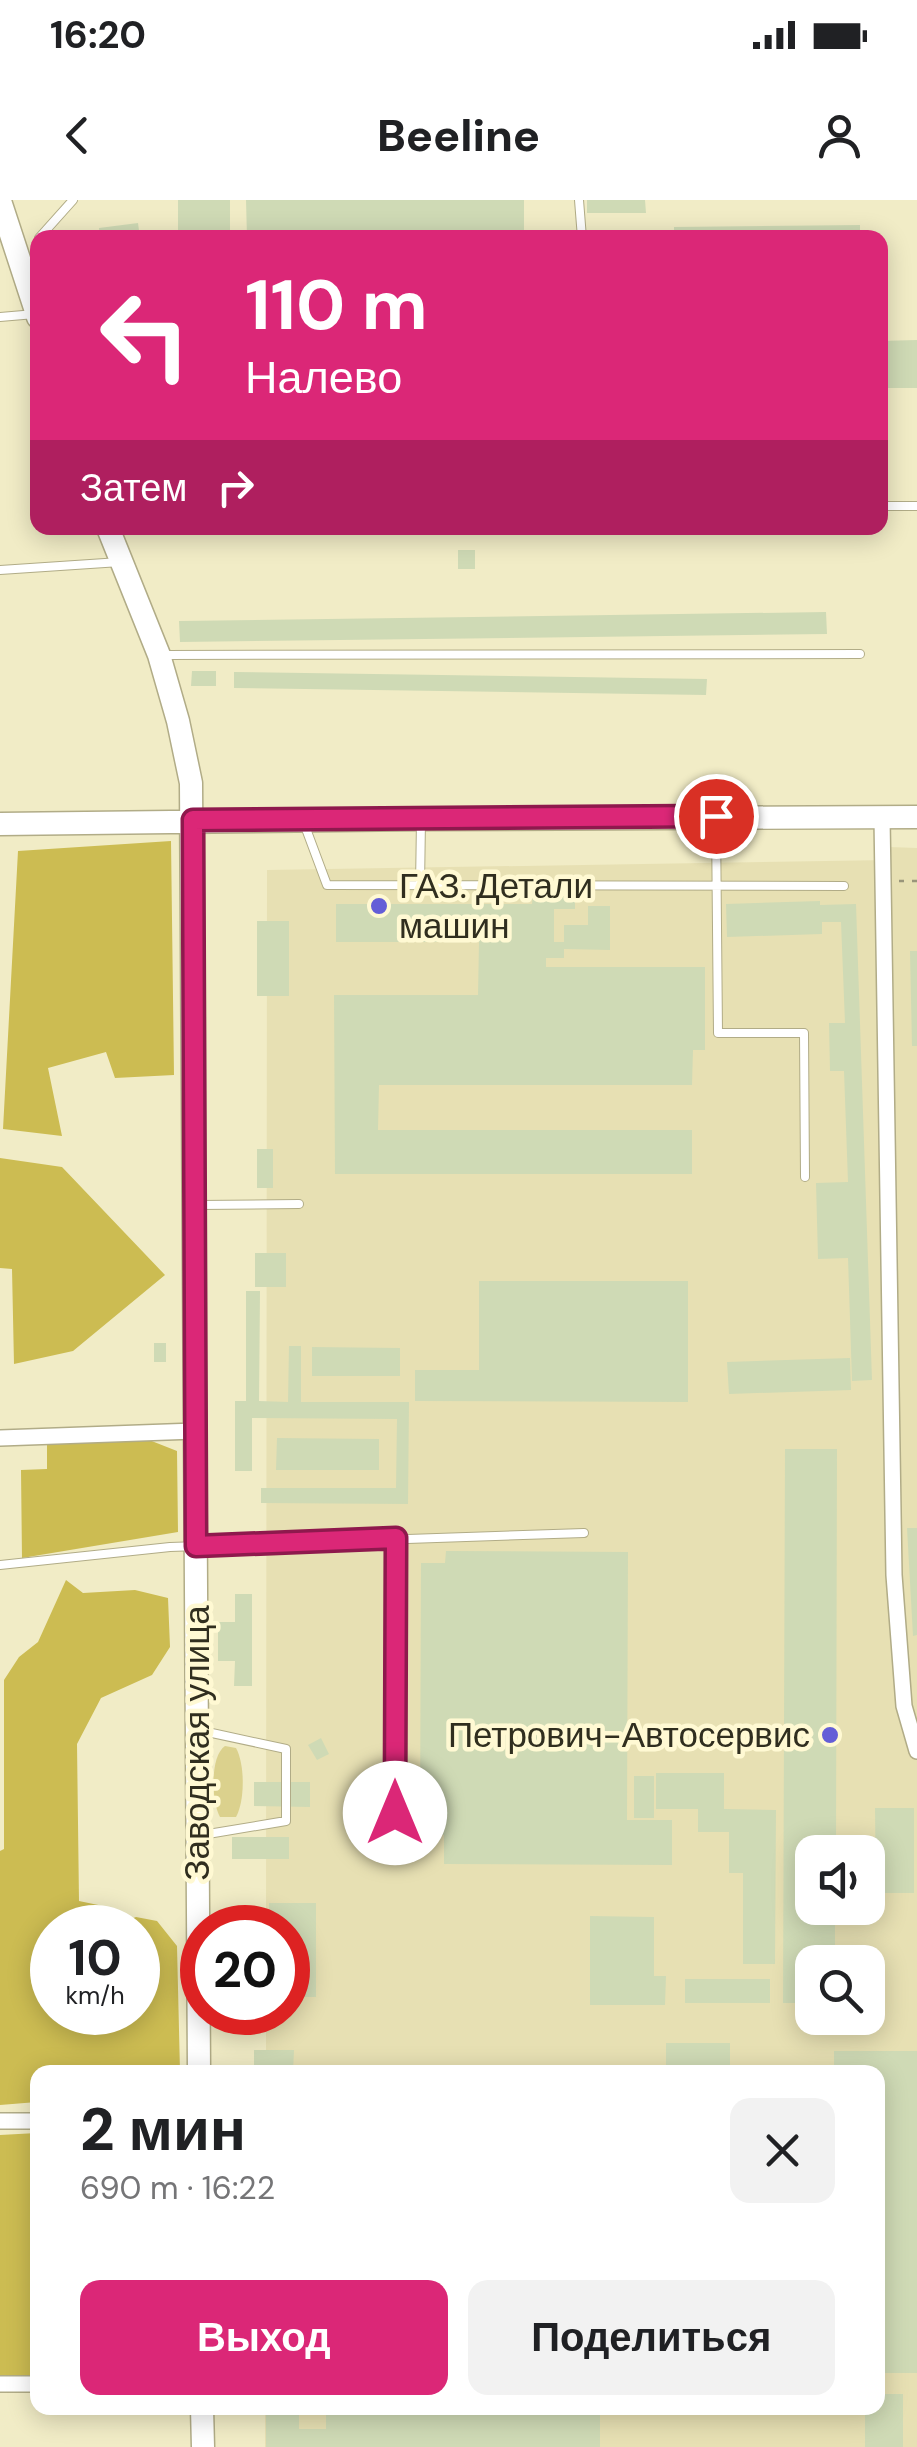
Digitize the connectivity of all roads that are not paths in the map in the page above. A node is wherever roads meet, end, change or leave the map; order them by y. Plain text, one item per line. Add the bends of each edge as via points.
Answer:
1 (73, 200) edge
2 (579, 200) edge
3 (0, 201) edge
4 (45, 230) edge
5 (581, 230) edge
6 (30, 247) edge
7 (19, 260) junction
8 (30, 294) edge
9 (0, 316) edge
10 (30, 316) edge
11 (888, 506) edge
12 (917, 506) edge
13 (110, 535) edge
14 (120, 562) junction
15 (1, 571) edge
16 (860, 654) dead end
17 (159, 655) junction
18 (716, 816) junction
19 (421, 818) junction
20 (882, 818) junction
21 (917, 818) edge
22 (193, 820) junction
23 (303, 820) junction
24 (0, 824) edge
25 (420, 886) junction
26 (716, 886) junction
27 (844, 886) dead end
28 (806, 1177) dead end
29 (194, 1204) junction
30 (300, 1204) dead end
31 (195, 1431) junction
32 (0, 1438) edge
33 (584, 1533) dead end
34 (396, 1538) junction
35 (196, 1546) junction
36 (0, 1565) edge
37 (197, 1729) junction
38 (917, 1751) edge
39 (395, 1813) dead end
40 (198, 1835) junction
41 (199, 2065) edge
42 (30, 2121) edge
43 (0, 2122) edge
44 (0, 2384) edge
45 (30, 2384) edge
46 (202, 2415) edge
47 (203, 2447) edge

1 - 4 lane
2 - 5 lane
3 - 7 main road
6 - 7 lane
7 - 8 main road
9 - 10 lane
11 - 12 lane
13 - 14 main road, Заводская улица
14 - 15 lane
14 - 17 main road, Заводская улица
16 - 17 lane
17 - 22 main road, Заводская улица via 191,784
18 - 19 main road
18 - 20 main road
18 - 26 lane
19 - 23 main road
19 - 25 lane
20 - 21 main road
20 - 38 street via 894,1575 904,1706
22 - 23 main road
22 - 24 main road
22 - 29 main road, Заводская улица
23 - 25 lane via 327,885
25 - 26 lane
26 - 27 lane
26 - 28 lane via 718,1034 804,1033
29 - 30 lane
29 - 31 main road, Заводская улица
31 - 32 street
31 - 35 main road, Заводская улица
33 - 34 lane
34 - 35 lane
34 - 39 lane
35 - 36 lane
35 - 37 main road, Заводская улица
37 - 40 main road, Заводская улица
37 - 40 lane via 286,1749 286,1821
40 - 41 main road, Заводская улица
42 - 43 street
44 - 45 street
46 - 47 main road

